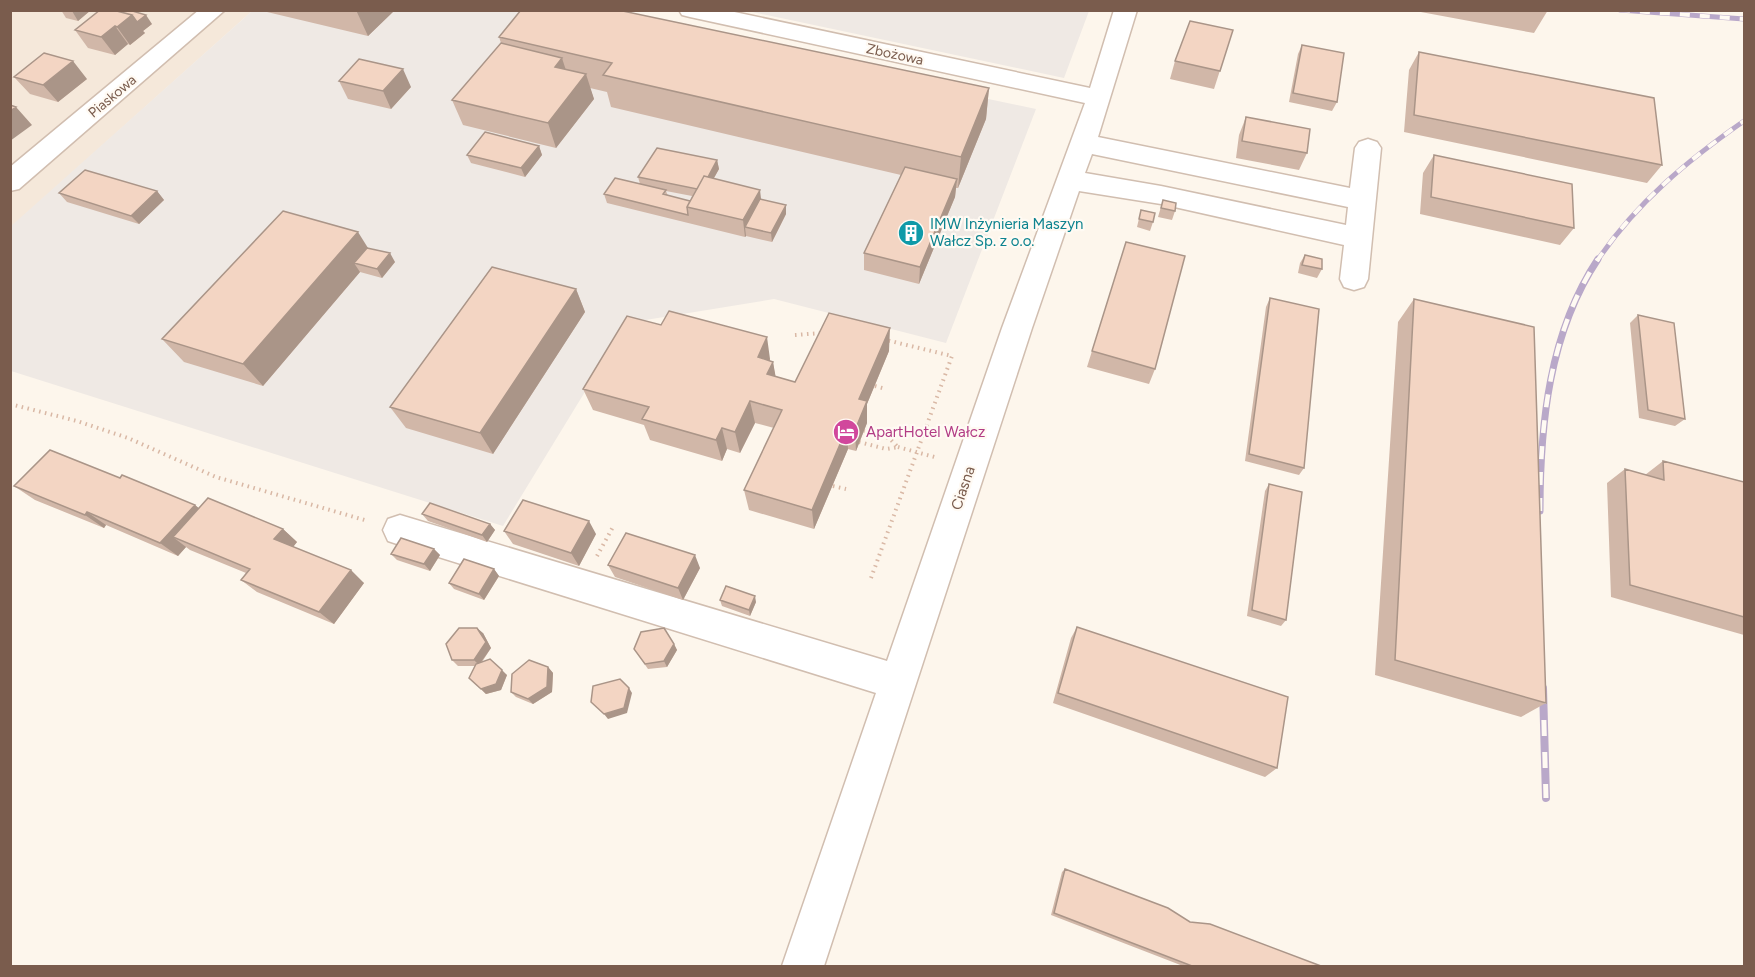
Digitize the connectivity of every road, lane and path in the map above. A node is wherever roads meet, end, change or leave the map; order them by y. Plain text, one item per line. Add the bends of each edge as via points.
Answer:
1 (214, 10) edge
2 (690, 10) edge
3 (1126, 10) edge
4 (1099, 98) junction
5 (1083, 143) junction
6 (1368, 148) dead end
7 (1069, 180) junction
8 (10, 182) edge
9 (1361, 200) junction
10 (1359, 238) junction
11 (1354, 279) dead end
12 (828, 333) edge
13 (795, 335) dead end
14 (885, 339) edge
15 (875, 386) edge
16 (886, 389) dead end
17 (10, 404) edge
18 (864, 431) edge
19 (859, 442) edge
20 (898, 447) junction
21 (918, 452) junction
22 (970, 466) junction
23 (833, 486) edge
24 (846, 489) dead end
25 (400, 530) joint
26 (871, 578) dead end
27 (898, 682) junction
28 (803, 966) edge

1 - 8 street, Piaskowa
2 - 4 street, Zbożowa
3 - 4 street, Ciasna
4 - 5 street, Ciasna
5 - 7 street, Ciasna
5 - 9 street
6 - 9 street
7 - 10 street via 1161,195
7 - 22 street, Ciasna
9 - 10 street
10 - 11 street
12 - 13 path
14 - 21 path via 952,356
15 - 16 path
17 - 25 path via 128,438 216,477
18 - 20 path via 889,438
19 - 20 path via 886,449
20 - 21 path
21 - 22 path
21 - 26 path
22 - 27 street, Ciasna
23 - 24 path
25 - 27 street
27 - 28 street, Ciasna

